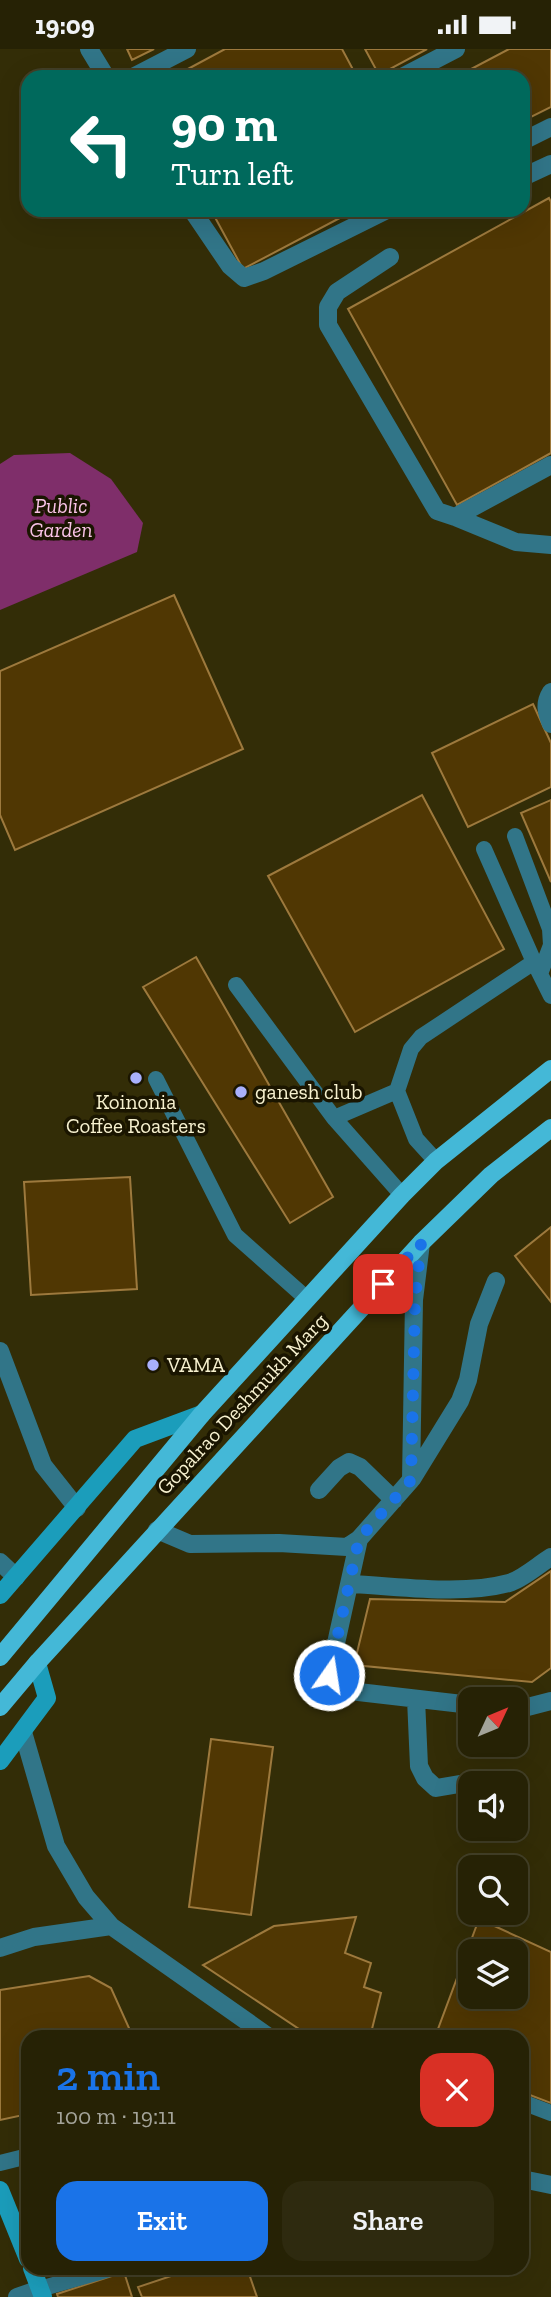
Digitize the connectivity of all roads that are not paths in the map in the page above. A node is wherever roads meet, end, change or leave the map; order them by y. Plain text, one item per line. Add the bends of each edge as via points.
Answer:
1 (89, 49) edge
2 (187, 49) edge
3 (456, 49) edge
4 (102, 70) edge
5 (146, 70) edge
6 (416, 70) edge
7 (551, 127) edge
8 (530, 138) edge
9 (551, 164) edge
10 (530, 174) edge
11 (197, 217) edge
12 (373, 217) edge
13 (390, 257) dead end
14 (551, 465) edge
15 (455, 517) junction
16 (551, 545) edge
17 (551, 692) edge
18 (551, 724) edge
19 (515, 836) dead end
20 (484, 849) dead end
21 (537, 968) junction
22 (236, 985) dead end
23 (551, 996) edge
24 (551, 1069) edge
25 (156, 1079) dead end
26 (397, 1091) junction
27 (334, 1118) junction
28 (551, 1128) edge
29 (436, 1161) junction
30 (402, 1195) junction
31 (421, 1243) junction
32 (496, 1281) dead end
33 (306, 1298) junction
34 (0, 1351) edge
35 (202, 1414) junction
36 (411, 1480) junction
37 (319, 1490) dead end
38 (394, 1500) junction
39 (77, 1508) junction
40 (157, 1530) junction
41 (359, 1539) junction
42 (551, 1557) edge
43 (0, 1562) edge
44 (16, 1577) junction
45 (349, 1584) junction
46 (0, 1595) edge
47 (0, 1657) edge
48 (37, 1663) junction
49 (416, 1699) junction
50 (551, 1700) edge
51 (458, 1704) edge
52 (0, 1707) edge
53 (528, 1707) edge
54 (23, 1732) junction
55 (0, 1761) edge
56 (458, 1784) edge
57 (111, 1926) junction
58 (0, 1948) edge
59 (259, 2030) edge
60 (529, 2105) edge
61 (551, 2113) edge
62 (21, 2158) edge
63 (0, 2163) edge
64 (529, 2180) edge
65 (551, 2185) edge
66 (0, 2190) edge
67 (21, 2242) edge
68 (35, 2275) edge
69 (93, 2275) edge
70 (42, 2293) edge
71 (17, 2297) edge

1 - 4 street
2 - 5 street
3 - 6 street
7 - 8 street
9 - 10 street
11 - 12 street via 230,266 244,278
13 - 15 street via 337,292 327,307 328,325 437,511
14 - 15 street
15 - 16 street via 516,543
17 - 18 street via 546,702
19 - 21 lane via 550,929 551,945
20 - 21 lane
21 - 23 lane
21 - 26 lane via 421,1037 411,1049
22 - 27 lane
24 - 29 main road, Gopalrao Deshmukh Marg
25 - 33 lane via 235,1235
26 - 27 lane
26 - 29 lane via 416,1139
27 - 30 lane
28 - 31 main road, Gopalrao Deshmukh Marg via 491,1175
29 - 30 main road, Gopalrao Deshmukh Marg
30 - 33 main road, Gopalrao Deshmukh Marg
31 - 36 street via 415,1300
31 - 40 main road, Gopalrao Deshmukh Marg
32 - 36 street via 479,1324 460,1401
33 - 35 main road, Gopalrao Deshmukh Marg
34 - 39 street via 43,1465
35 - 39 main road via 135,1439
35 - 47 main road, Gopalrao Deshmukh Marg
36 - 38 street
37 - 38 street via 349,1462
38 - 41 street
39 - 44 main road
40 - 41 street via 190,1544 347,1547
40 - 48 main road, Gopalrao Deshmukh Marg
41 - 45 street
42 - 45 street via 511,1583 482,1587
43 - 44 street
44 - 46 main road
45 - 49 street via 329,1675 334,1684 341,1690
48 - 52 main road, Gopalrao Deshmukh Marg
48 - 54 main road via 47,1698
49 - 51 street
49 - 56 street via 419,1766 436,1788
50 - 53 street
54 - 55 main road
54 - 57 street via 56,1846 86,1897
57 - 58 street via 34,1937
57 - 59 street
60 - 61 lane
62 - 63 lane
64 - 65 street
66 - 67 main road
68 - 70 main road
69 - 70 lane
70 - 71 street

